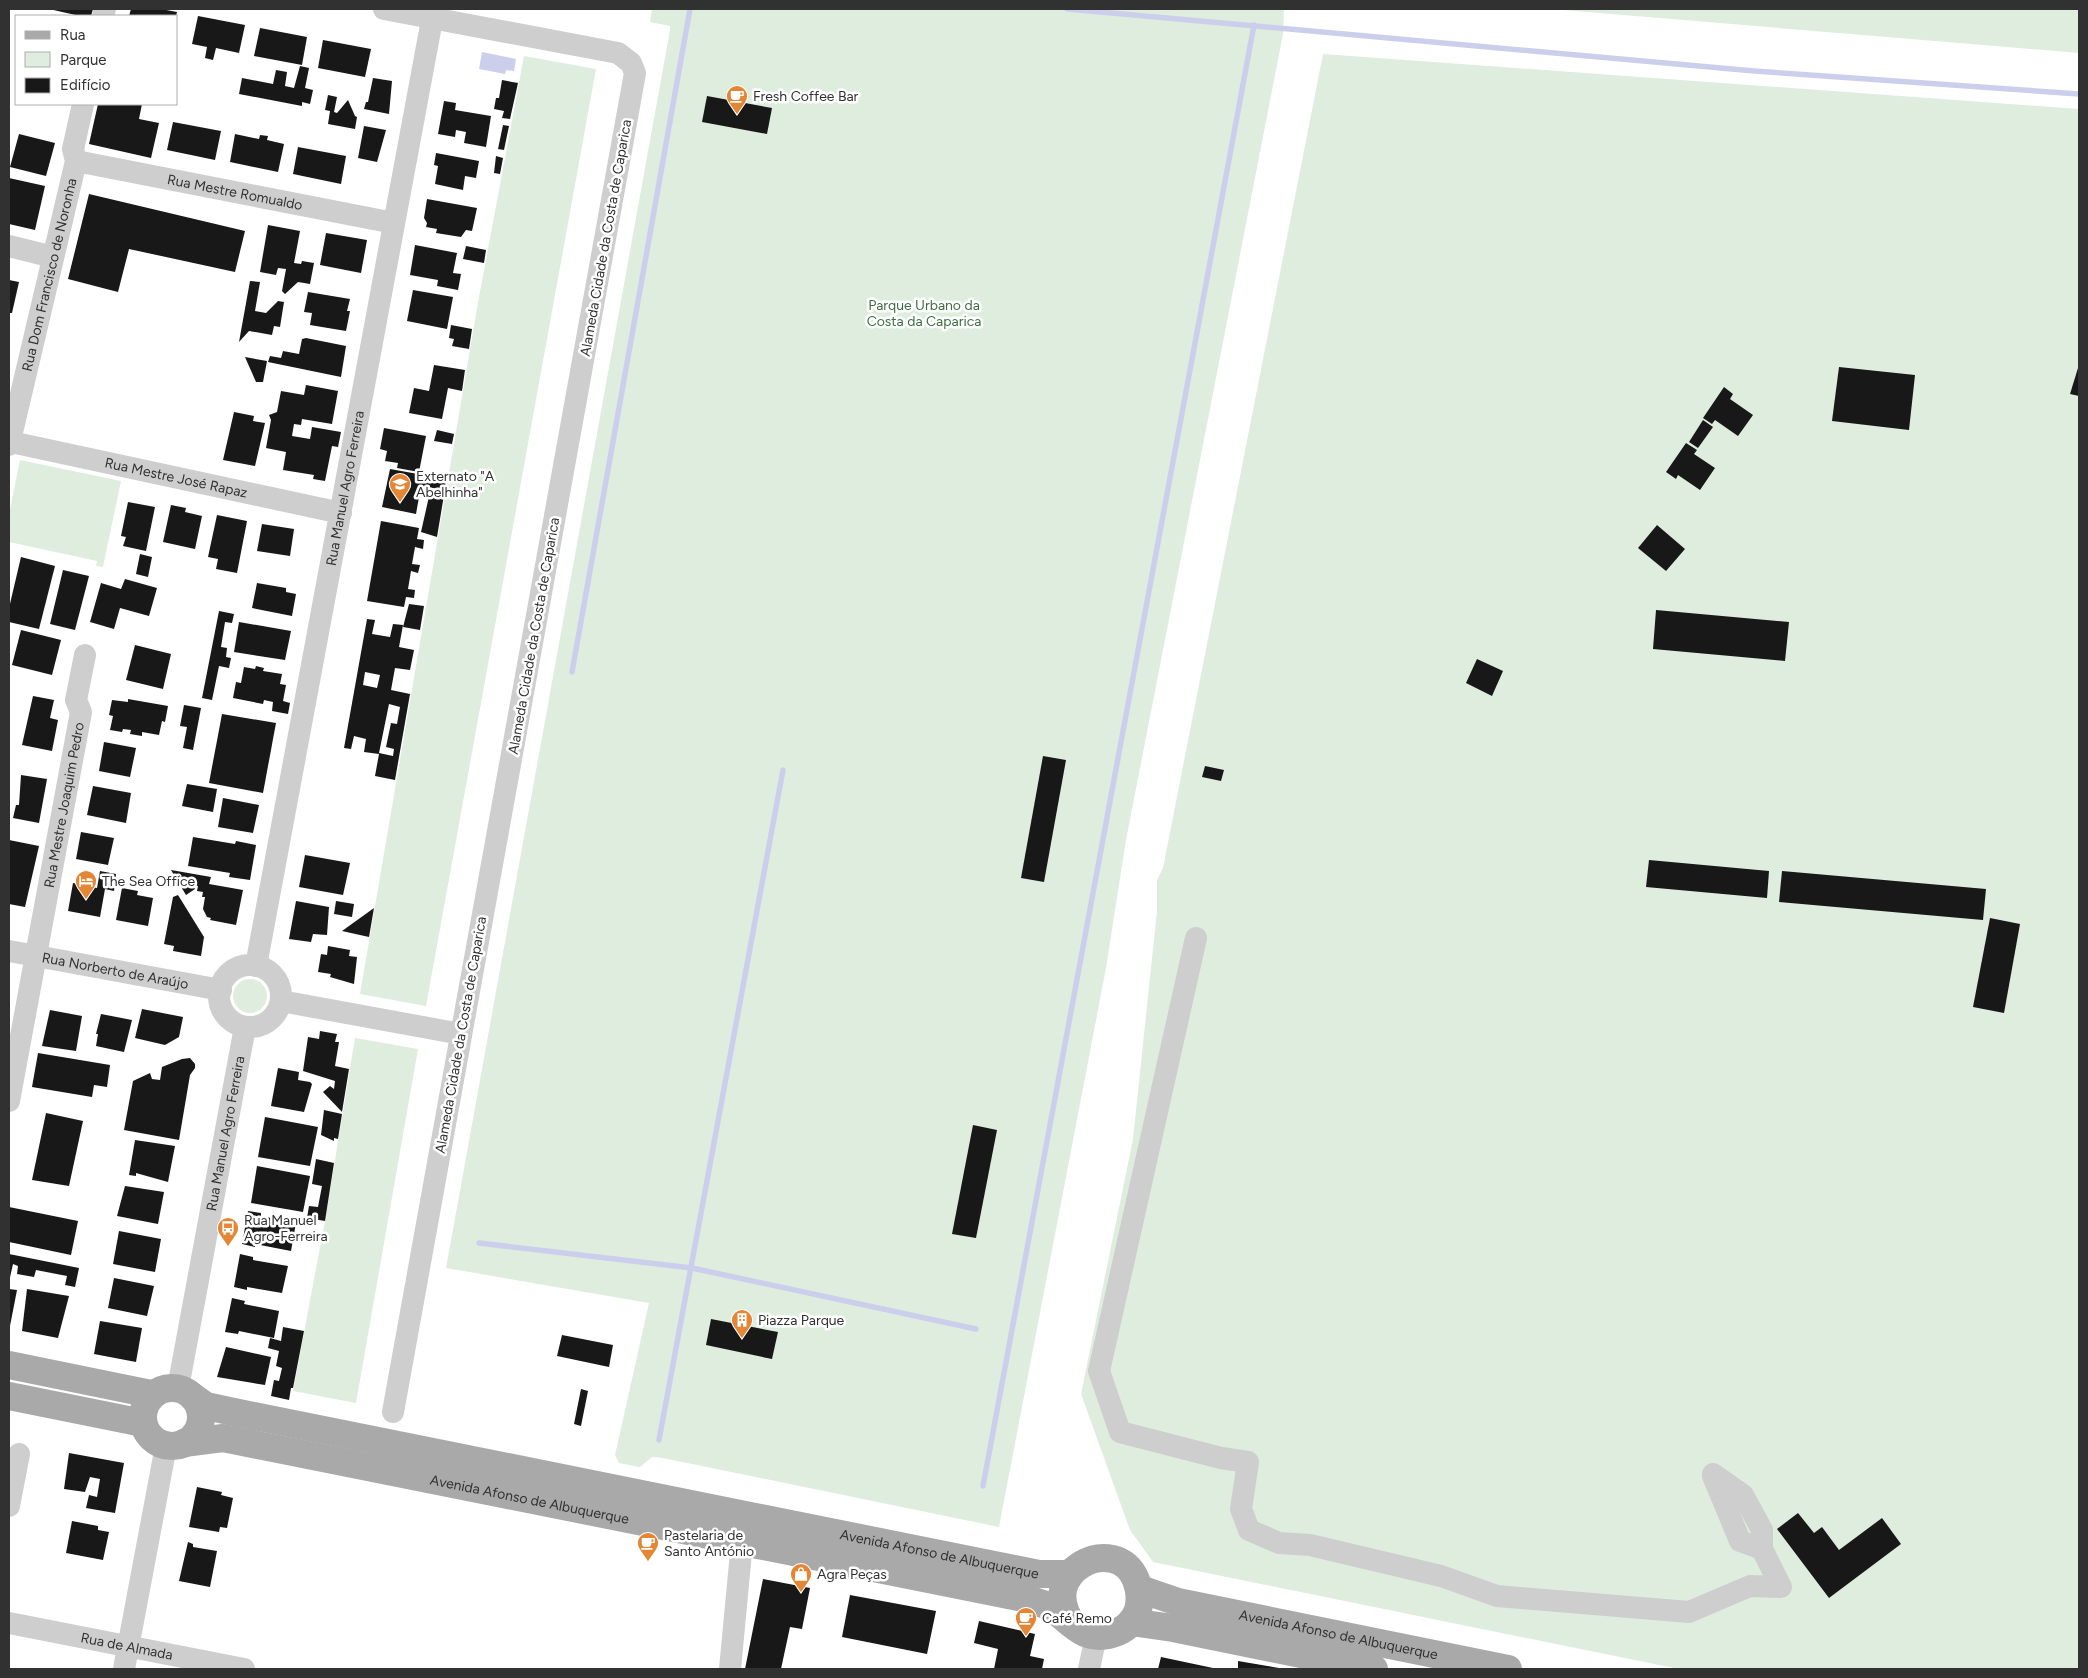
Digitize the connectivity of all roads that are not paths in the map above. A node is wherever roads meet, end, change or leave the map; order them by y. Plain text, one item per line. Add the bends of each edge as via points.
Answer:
1 (384, 9) edge
2 (433, 14) edge
3 (83, 105) edge
4 (76, 161) junction
5 (394, 223) junction
6 (9, 246) edge
7 (53, 257) junction
8 (10, 444) edge
9 (341, 512) junction
10 (85, 655) dead end
11 (1196, 938) dead end
12 (9, 951) edge
13 (36, 956) junction
14 (256, 966) junction
15 (221, 990) junction
16 (281, 1001) junction
17 (245, 1027) junction
18 (462, 1034) junction
19 (9, 1101) edge
20 (9, 1365) edge
21 (175, 1393) junction
22 (9, 1396) edge
23 (393, 1412) dead end
24 (143, 1423) junction
25 (175, 1444) junction
26 (19, 1454) dead end
27 (1713, 1474) dead end
28 (9, 1506) edge
29 (742, 1542) junction
30 (1070, 1574) junction
31 (1140, 1589) junction
32 (9, 1622) edge
33 (1132, 1622) junction
34 (1085, 1631) junction
35 (128, 1647) junction
36 (205, 1666) edge
37 (124, 1669) edge
38 (244, 1669) edge
39 (730, 1669) edge
40 (1089, 1669) edge
41 (1374, 1669) edge
42 (1508, 1669) edge

1 - 2 street
2 - 5 street, Rua Manuel Agro Ferreira
2 - 18 street, Alameda Cidade da Costa de Caparica via 618,53 631,63 635,73
3 - 4 street, Rua Dom Francisco de Noronha via 73,149
4 - 5 street, Rua Mestre Romualdo
4 - 7 street, Rua Dom Francisco de Noronha
5 - 9 street, Rua Manuel Agro Ferreira
6 - 7 street
7 - 8 street, Rua Dom Francisco de Noronha
8 - 9 street, Rua Mestre José Rapaz
9 - 14 street, Rua Manuel Agro Ferreira
10 - 13 street, Rua Mestre Joaquim Pedro via 76,700 81,712
11 - 27 street via 1099,1371 1120,1432 1248,1462 1241,1509 1249,1530 1279,1543 1310,1545 1441,1576 1497,1596 1688,1612 1750,1586 1781,1587 1762,1549 1762,1530 1743,1495
12 - 13 street, Rua Norberto de Araújo
13 - 15 street, Rua Norberto de Araújo
13 - 19 street, Rua Mestre Joaquim Pedro
14 - 15 street via 235,970 224,980
14 - 16 street via 275,978 281,991
15 - 17 street via 220,1001 226,1015
16 - 17 street via 276,1013 266,1023
16 - 18 street
17 - 21 street, Rua Manuel Agro Ferreira
18 - 23 street, Alameda Cidade da Costa de Caparica
20 - 21 main road, Avenida Afonso de Albuquerque via 151,1394
21 - 24 main road via 145,1406
21 - 25 main road via 198,1405 200,1423 197,1431
21 - 30 main road, Avenida Afonso de Albuquerque via 222,1410 387,1445 1039,1574
22 - 24 main road
24 - 25 main road via 151,1438
25 - 29 main road, Avenida Afonso de Albuquerque via 224,1438
25 - 35 street
26 - 28 street
29 - 34 main road, Avenida Afonso de Albuquerque via 1023,1598 1052,1609
29 - 39 street
30 - 31 main road via 1079,1565 1103,1558 1116,1561 1131,1572
30 - 34 main road via 1063,1589 1063,1605 1067,1616
31 - 33 main road via 1140,1601
31 - 42 main road, Avenida Afonso de Albuquerque via 1178,1602
32 - 35 street, Rua de Almada
33 - 34 main road via 1109,1636
33 - 41 main road, Avenida Afonso de Albuquerque
34 - 40 street
35 - 36 street, Rua de Almada
35 - 37 street
36 - 38 street, Rua de Almada

